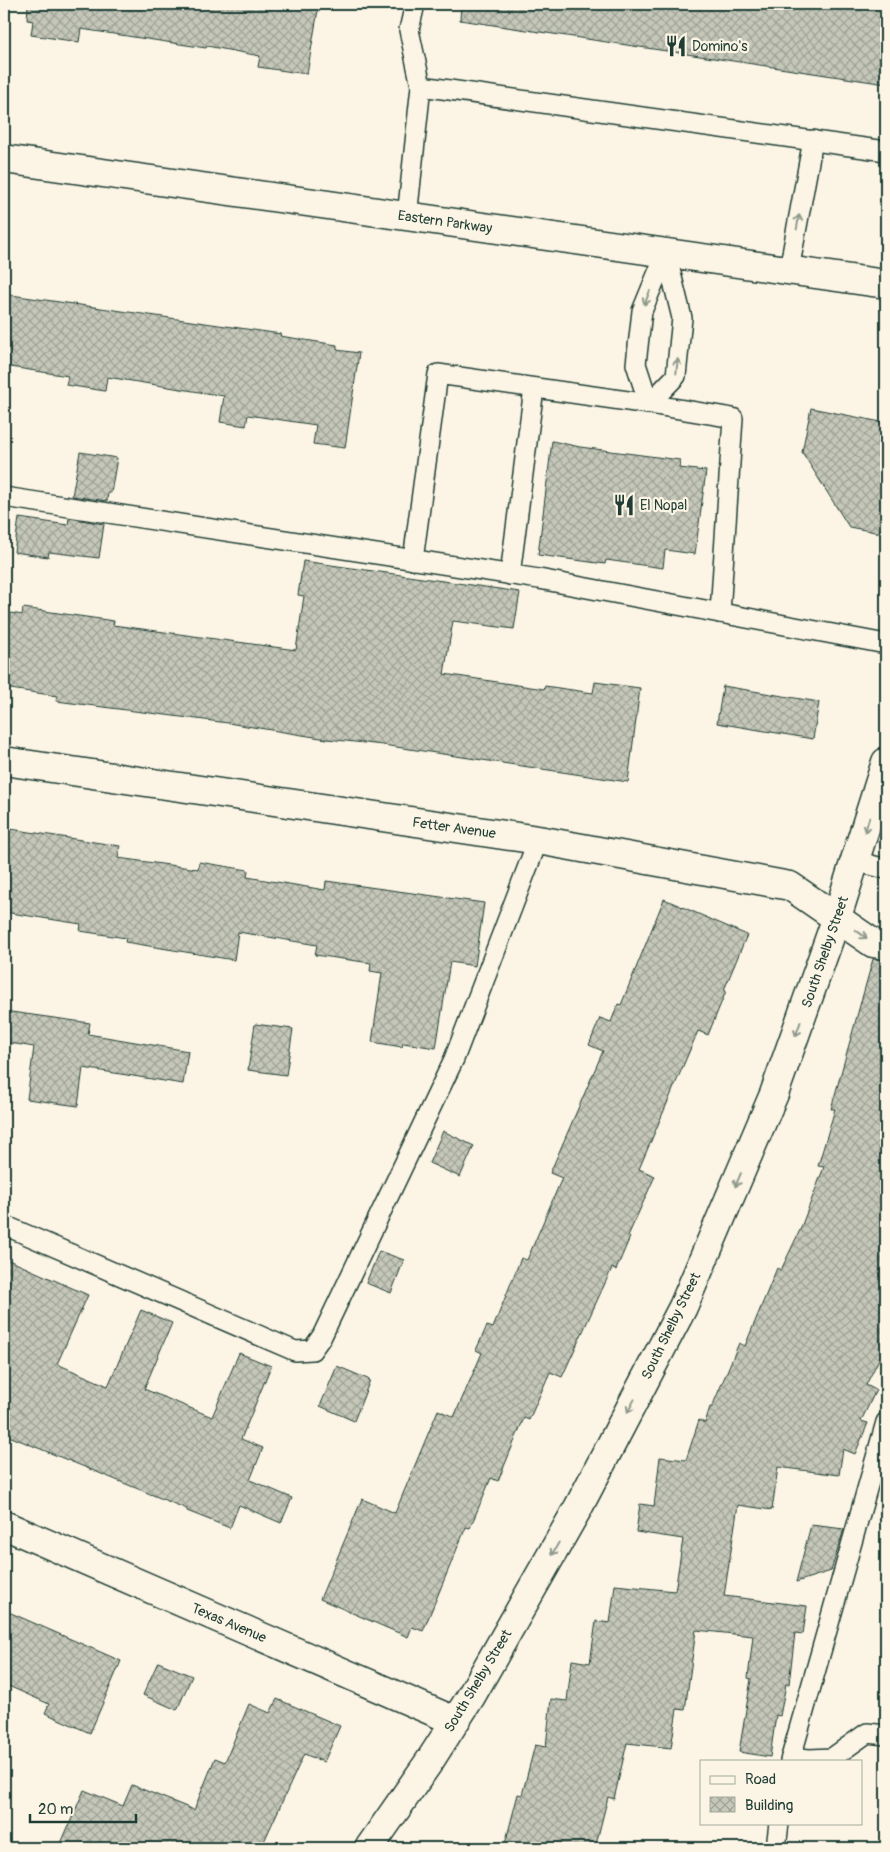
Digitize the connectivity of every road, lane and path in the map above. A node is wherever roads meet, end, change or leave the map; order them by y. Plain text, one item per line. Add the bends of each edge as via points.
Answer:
1 (415, 4) edge
2 (421, 86) junction
3 (813, 140) junction
4 (886, 151) edge
5 (4, 158) edge
6 (407, 217) junction
7 (666, 253) junction
8 (789, 270) junction
9 (886, 284) edge
10 (534, 388) junction
11 (649, 404) junction
12 (4, 498) edge
13 (413, 560) junction
14 (510, 575) junction
15 (720, 613) junction
16 (886, 644) edge
17 (4, 761) edge
18 (886, 762) edge
19 (538, 840) junction
20 (856, 861) junction
21 (886, 869) edge
22 (837, 917) junction
23 (886, 945) edge
24 (4, 1226) edge
25 (886, 1422) edge
26 (4, 1526) edge
27 (454, 1721) junction
28 (886, 1735) edge
29 (790, 1759) edge
30 (779, 1824) edge
31 (369, 1848) edge
32 (776, 1848) edge

1 - 2 lane via 409,30
2 - 3 lane
2 - 6 lane
3 - 4 lane
8 -> 3 lane
5 - 6 main road, Eastern Parkway
6 - 7 main road, Eastern Parkway
7 - 8 main road, Eastern Parkway
7 -> 11 lane via 642,311 636,364
11 -> 7 lane via 676,376 682,318
8 - 9 main road, Eastern Parkway
10 - 11 lane
10 - 13 lane via 438,374
10 - 14 lane
11 - 15 lane via 733,418
12 - 13 lane
13 - 14 lane
14 - 15 lane
15 - 16 lane
17 - 19 main road, Fetter Avenue
18 -> 20 main road, South Shelby Street
19 - 22 main road, Fetter Avenue via 790,886
19 - 24 lane via 454,1059 322,1336 312,1350 295,1351
20 - 21 lane
20 - 22 main road, South Shelby Street
22 -> 23 main road, Fetter Avenue via 873,943
22 -> 27 main road, South Shelby Street via 774,1094 683,1307 578,1508
25 - 29 lane
26 - 27 main road, Texas Avenue
27 - 31 main road, South Shelby Street
28 - 29 lane via 867,1733 832,1758
30 - 32 lane

